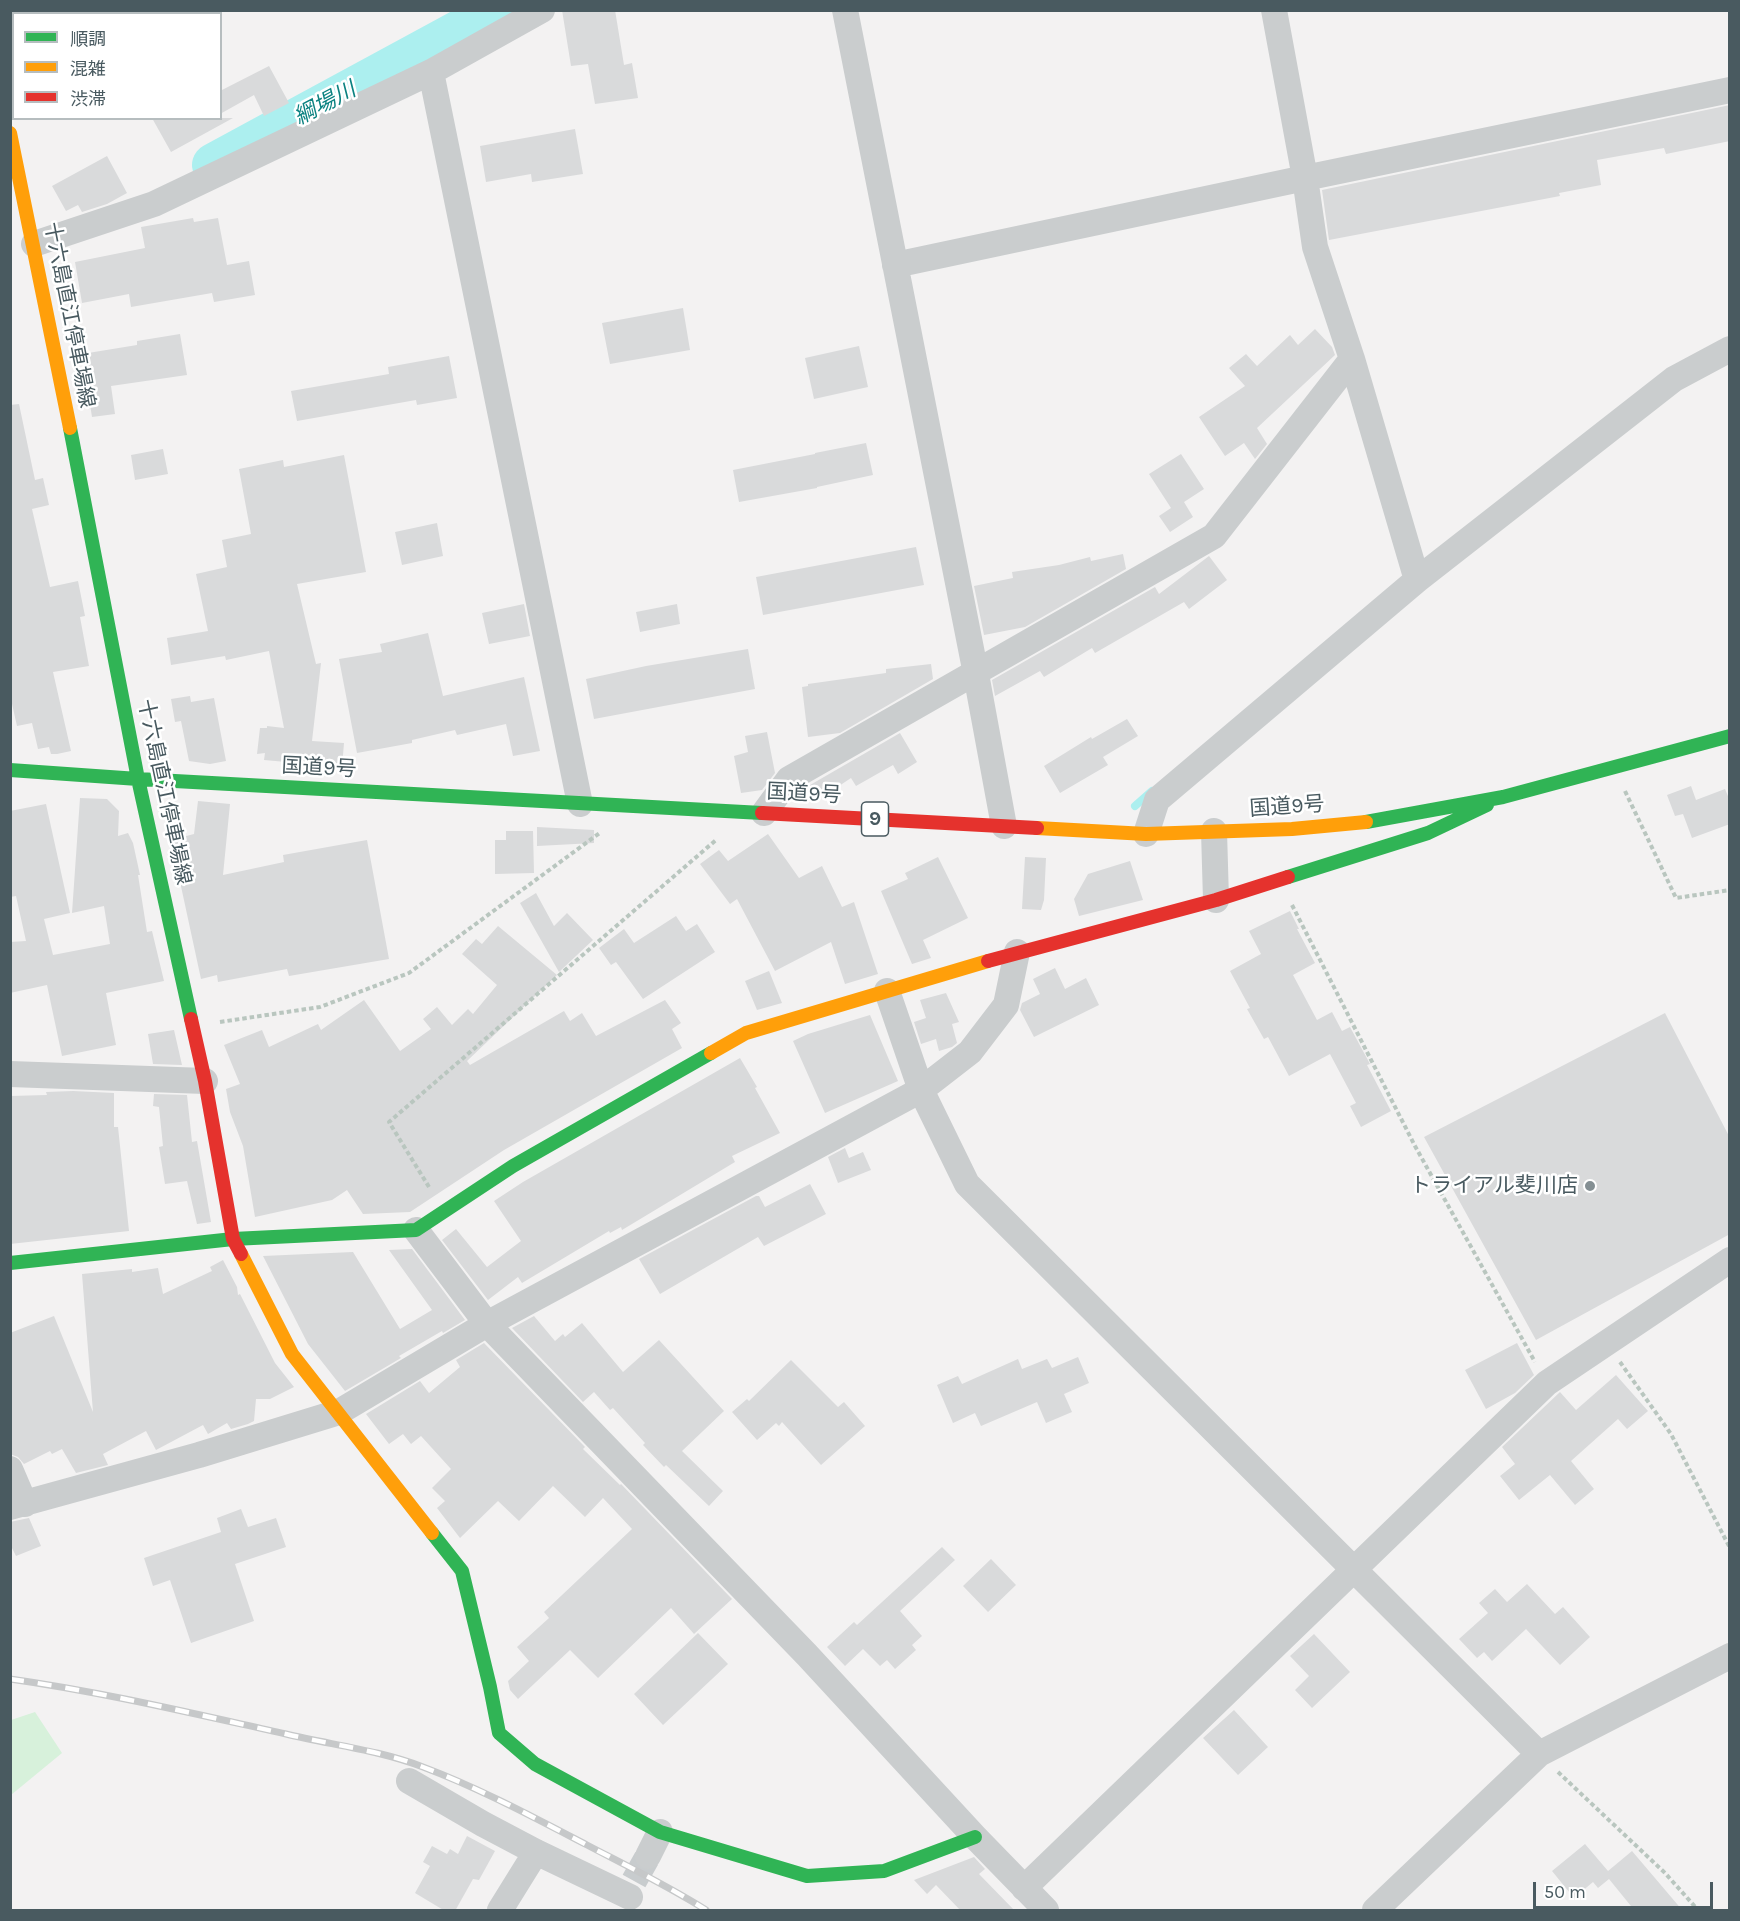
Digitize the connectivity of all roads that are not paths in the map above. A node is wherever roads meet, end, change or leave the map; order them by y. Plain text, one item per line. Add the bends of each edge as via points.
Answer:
1 (542, 10) edge
2 (845, 10) edge
3 (1275, 10) edge
4 (431, 72) junction
5 (1730, 90) edge
6 (10, 133) edge
7 (1305, 178) junction
8 (36, 256) junction
9 (895, 265) junction
10 (20, 273) dead end
11 (1730, 349) edge
12 (1352, 359) junction
13 (1417, 580) junction
14 (976, 674) junction
15 (1730, 736) edge
16 (10, 770) edge
17 (138, 779) junction
18 (1503, 797) junction
19 (580, 804) junction
20 (756, 812) junction
21 (1004, 826) junction
22 (1214, 831) junction
23 (1146, 834) junction
24 (1216, 900) junction
25 (1017, 952) junction
26 (887, 991) junction
27 (10, 1074) edge
28 (205, 1082) junction
29 (921, 1090) junction
30 (416, 1230) junction
31 (233, 1239) junction
32 (1730, 1260) edge
33 (10, 1263) edge
34 (487, 1324) junction
35 (339, 1412) junction
36 (10, 1469) edge
37 (18, 1505) edge
38 (1355, 1569) junction
39 (1730, 1656) edge
40 (1539, 1754) junction
41 (409, 1780) dead end
42 (660, 1832) junction
43 (975, 1837) junction
44 (536, 1852) junction
45 (648, 1856) tunnel mouth
46 (1024, 1888) junction
47 (632, 1896) edge
48 (500, 1910) edge
49 (1046, 1911) edge
50 (1375, 1911) edge

1 - 4 street
2 - 9 street
3 - 7 street
4 - 8 street
4 - 19 street
5 - 7 street
6 - 8 main road, 十六島直江停車場線
7 - 9 street
7 - 12 street via 1315,247
8 - 10 main road
8 - 17 main road, 十六島直江停車場線
9 - 14 street
11 - 13 street via 1674,379
12 - 13 street
12 - 14 street via 1214,536
13 - 23 street via 1157,800
14 - 20 street via 789,778
14 - 21 street
15 - 18 main road, 国道9号 / 9
16 - 17 main road, 国道9号 / 9
17 - 19 main road, 国道9号 / 9
17 - 28 main road, 十六島直江停車場線
18 - 22 main road, 国道9号 / 9 via 1367,822
18 - 24 main road via 1428,833
19 - 20 main road, 国道9号 / 9
20 - 21 main road, 国道9号 / 9
21 - 23 main road, 国道9号 / 9
22 - 23 main road, 国道9号 / 9
22 - 24 street
24 - 25 main road
25 - 26 main road
25 - 29 street via 1006,1005 970,1052
26 - 29 street
26 - 30 main road via 746,1033 513,1166
27 - 28 street
28 - 31 main road, 十六島直江停車場線
29 - 34 street
29 - 38 street via 968,1184
30 - 31 main road
30 - 34 street
31 - 33 main road
31 - 35 main road, 十六島直江停車場線 via 292,1354
32 - 38 street via 1547,1383
34 - 35 street
34 - 43 street via 799,1647
35 - 37 street
35 - 42 main road, 十六島直江停車場線 via 462,1571 498,1733 535,1764
36 - 37 street
38 - 40 street
38 - 46 street
39 - 40 street
40 - 50 street
41 - 44 street
42 - 43 main road, 十六島直江停車場線 via 807,1876 884,1871
42 - 45 street
43 - 46 street
44 - 47 street
44 - 48 street
46 - 49 street

